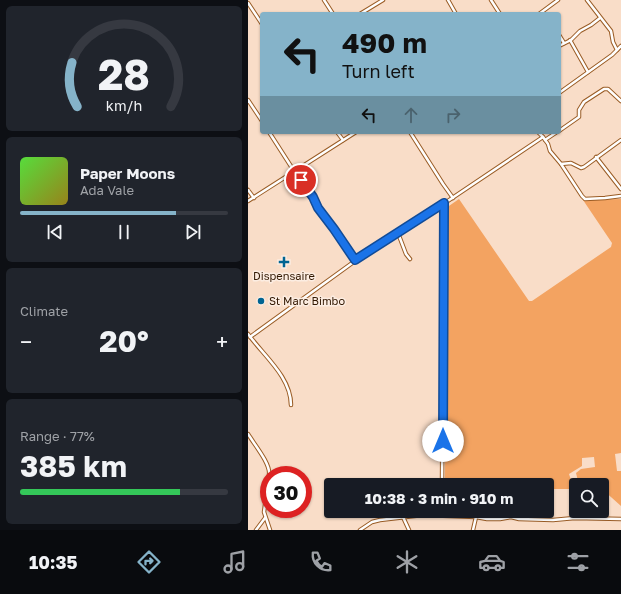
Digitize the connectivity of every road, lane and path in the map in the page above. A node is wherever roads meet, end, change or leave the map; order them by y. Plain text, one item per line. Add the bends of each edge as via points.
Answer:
1 (324, 0) edge
2 (383, 0) edge
3 (448, 0) edge
4 (558, 0) edge
5 (587, 0) edge
6 (493, 1) edge
7 (248, 3) edge
8 (543, 11) edge
9 (332, 12) edge
10 (363, 12) edge
11 (455, 12) edge
12 (499, 12) edge
13 (600, 18) junction
14 (260, 21) edge
15 (561, 38) edge
16 (570, 40) junction
17 (564, 43) junction
18 (561, 45) edge
19 (621, 46) edge
20 (617, 50) junction
21 (588, 72) junction
22 (561, 92) edge
23 (248, 100) edge
24 (621, 101) edge
25 (260, 118) edge
26 (561, 129) edge
27 (270, 134) edge
28 (338, 134) edge
29 (353, 134) edge
30 (411, 134) edge
31 (540, 134) edge
32 (553, 134) edge
33 (544, 139) junction
34 (343, 140) junction
35 (621, 140) edge
36 (596, 157) junction
37 (561, 164) junction
38 (294, 171) junction
39 (621, 189) edge
40 (248, 190) edge
41 (621, 196) edge
42 (254, 198) junction
43 (453, 198) junction
44 (248, 201) edge
45 (444, 203) junction
46 (398, 233) junction
47 (410, 259) dead end
48 (355, 260) junction
49 (249, 336) edge
50 (291, 405) dead end
51 (248, 434) edge
52 (269, 466) edge
53 (444, 478) edge
54 (265, 518) joint
55 (395, 518) edge
56 (404, 518) edge
57 (476, 518) edge
58 (484, 518) edge
59 (502, 518) edge
60 (515, 518) edge
61 (621, 520) edge
62 (363, 529) edge
63 (256, 530) edge
64 (270, 530) edge
65 (410, 530) edge
66 (473, 530) edge

1 - 9 street
2 - 10 street
3 - 11 street
4 - 8 street
5 - 13 street
6 - 12 street
7 - 14 street
13 - 16 street
13 - 20 street via 611,31
15 - 17 street
16 - 17 street
16 - 21 street
17 - 18 street
19 - 20 street
20 - 21 street
21 - 22 street
23 - 25 street
24 - 26 street via 608,89 604,89 584,102 579,110 579,117
27 - 38 street
28 - 34 street
29 - 34 street
30 - 43 street
31 - 33 street
32 - 33 street
33 - 37 street
33 - 43 street
34 - 38 street
35 - 36 street
36 - 37 street via 581,168 571,163
36 - 39 street
37 - 41 street via 585,198
38 - 42 street
38 - 48 street
40 - 42 street
42 - 44 street
43 - 45 street
45 - 46 street
45 - 53 street
46 - 47 street
46 - 48 street
48 - 49 street
49 - 50 street via 282,377 291,395
51 - 52 street
54 - 63 street
54 - 64 street
55 - 62 street via 372,522
56 - 65 street
57 - 66 street
58 - 59 street
60 - 61 street

